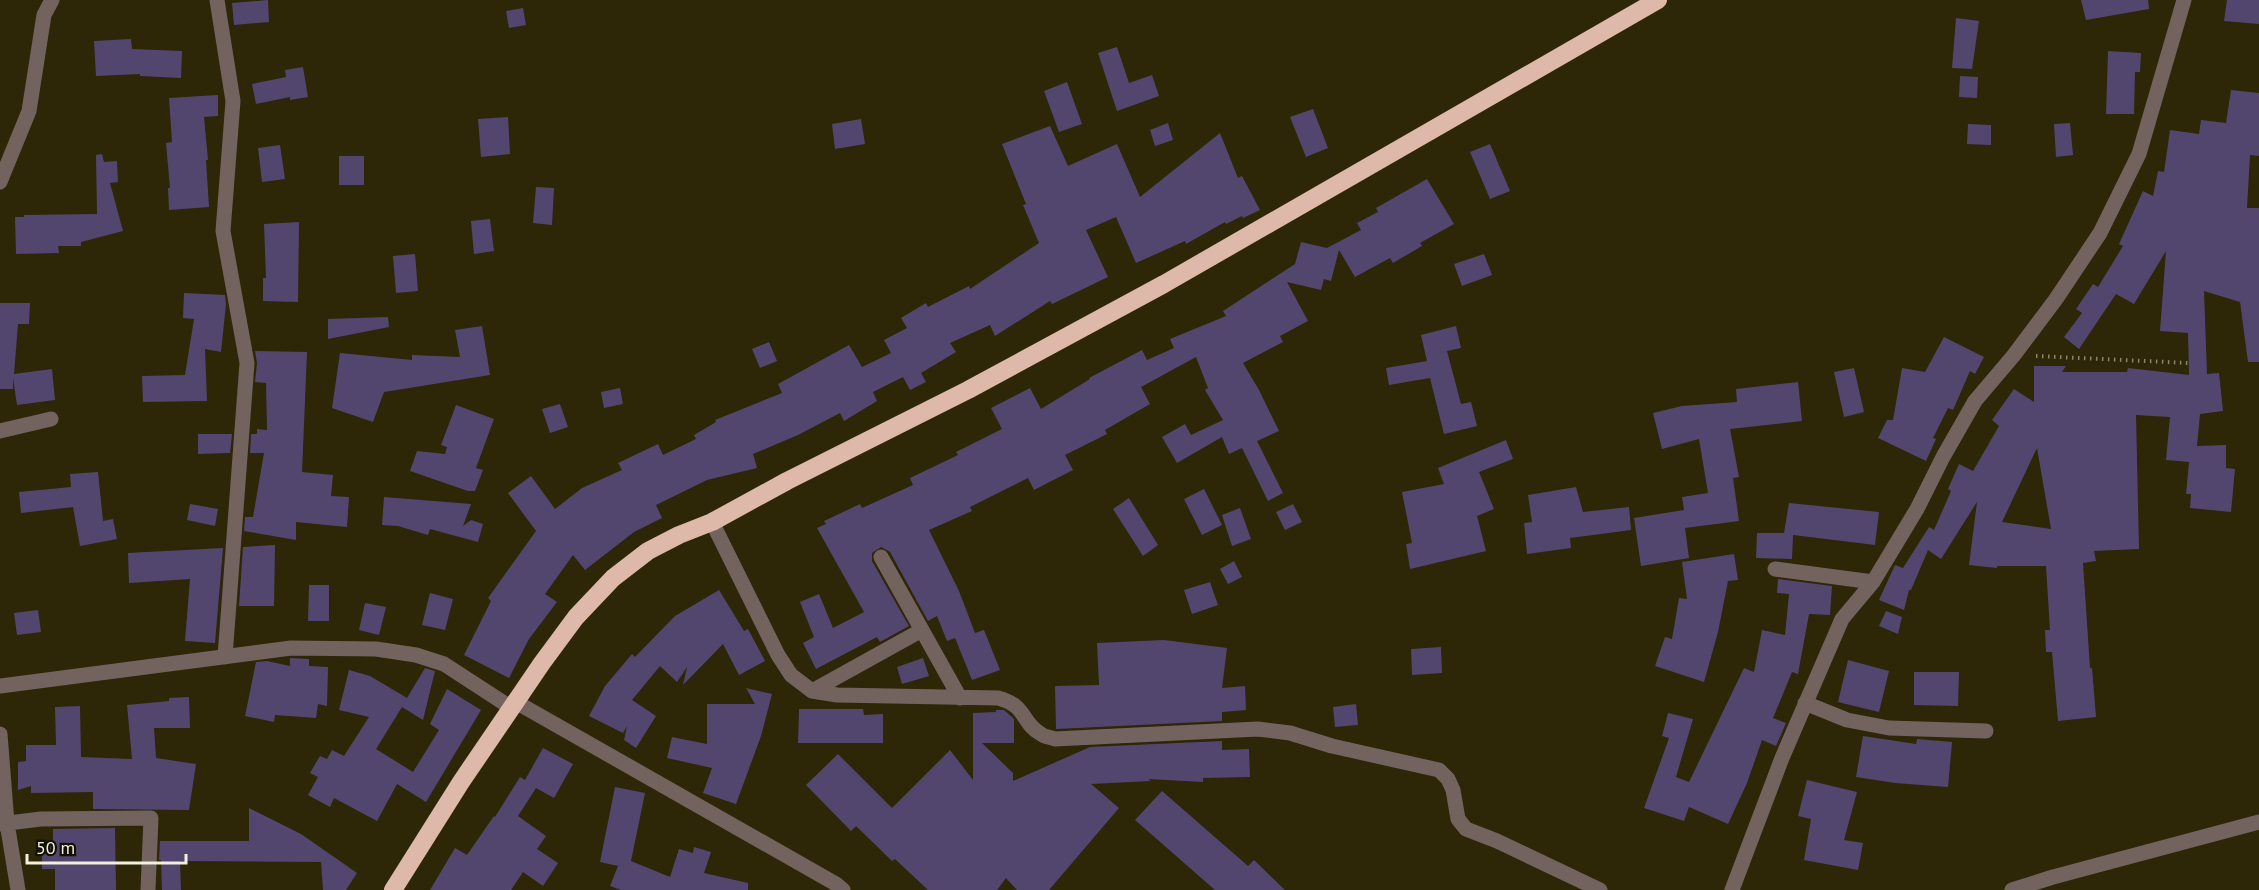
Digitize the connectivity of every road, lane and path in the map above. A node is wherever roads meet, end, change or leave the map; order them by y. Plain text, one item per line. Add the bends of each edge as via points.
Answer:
1 (52, 0) edge
2 (218, 0) edge
3 (1658, 0) edge
4 (2184, 0) edge
5 (0, 182) edge
6 (2014, 355) junction
7 (2188, 363) dead end
8 (51, 419) dead end
9 (0, 431) edge
10 (711, 522) junction
11 (881, 557) dead end
12 (1775, 569) dead end
13 (1873, 582) junction
14 (922, 630) junction
15 (225, 657) junction
16 (0, 686) edge
17 (812, 691) junction
18 (960, 698) junction
19 (1805, 703) junction
20 (512, 704) junction
21 (1986, 731) dead end
22 (0, 734) edge
23 (2259, 822) edge
24 (4, 823) edge
25 (837, 888) edge
26 (18, 890) edge
27 (148, 890) edge
28 (393, 890) edge
29 (1600, 890) edge
30 (1732, 890) edge
31 (2012, 890) edge

1 - 5 street via 44,15 29,111
2 - 15 street via 233,101 223,231 247,363
3 - 10 highway via 1164,284
4 - 6 street via 2139,154 2100,233
6 - 7 path
6 - 13 street via 1975,401
8 - 9 street
10 - 17 street via 778,655 791,675
10 - 20 highway via 648,551 613,578 576,617
11 - 14 street
12 - 13 street
13 - 19 street via 1842,619
14 - 17 street
14 - 18 street
15 - 16 street
15 - 20 street via 291,648 376,649 444,664
17 - 18 street
18 - 29 street via 1009,701 1041,734 1055,739 1258,729 1290,732 1332,746 1439,770 1448,779 1458,819 1466,829
19 - 21 street via 1847,720 1889,728
19 - 30 street
20 - 25 street
20 - 28 highway
22 - 24 street
23 - 31 street
24 - 26 street
24 - 27 street via 151,818

